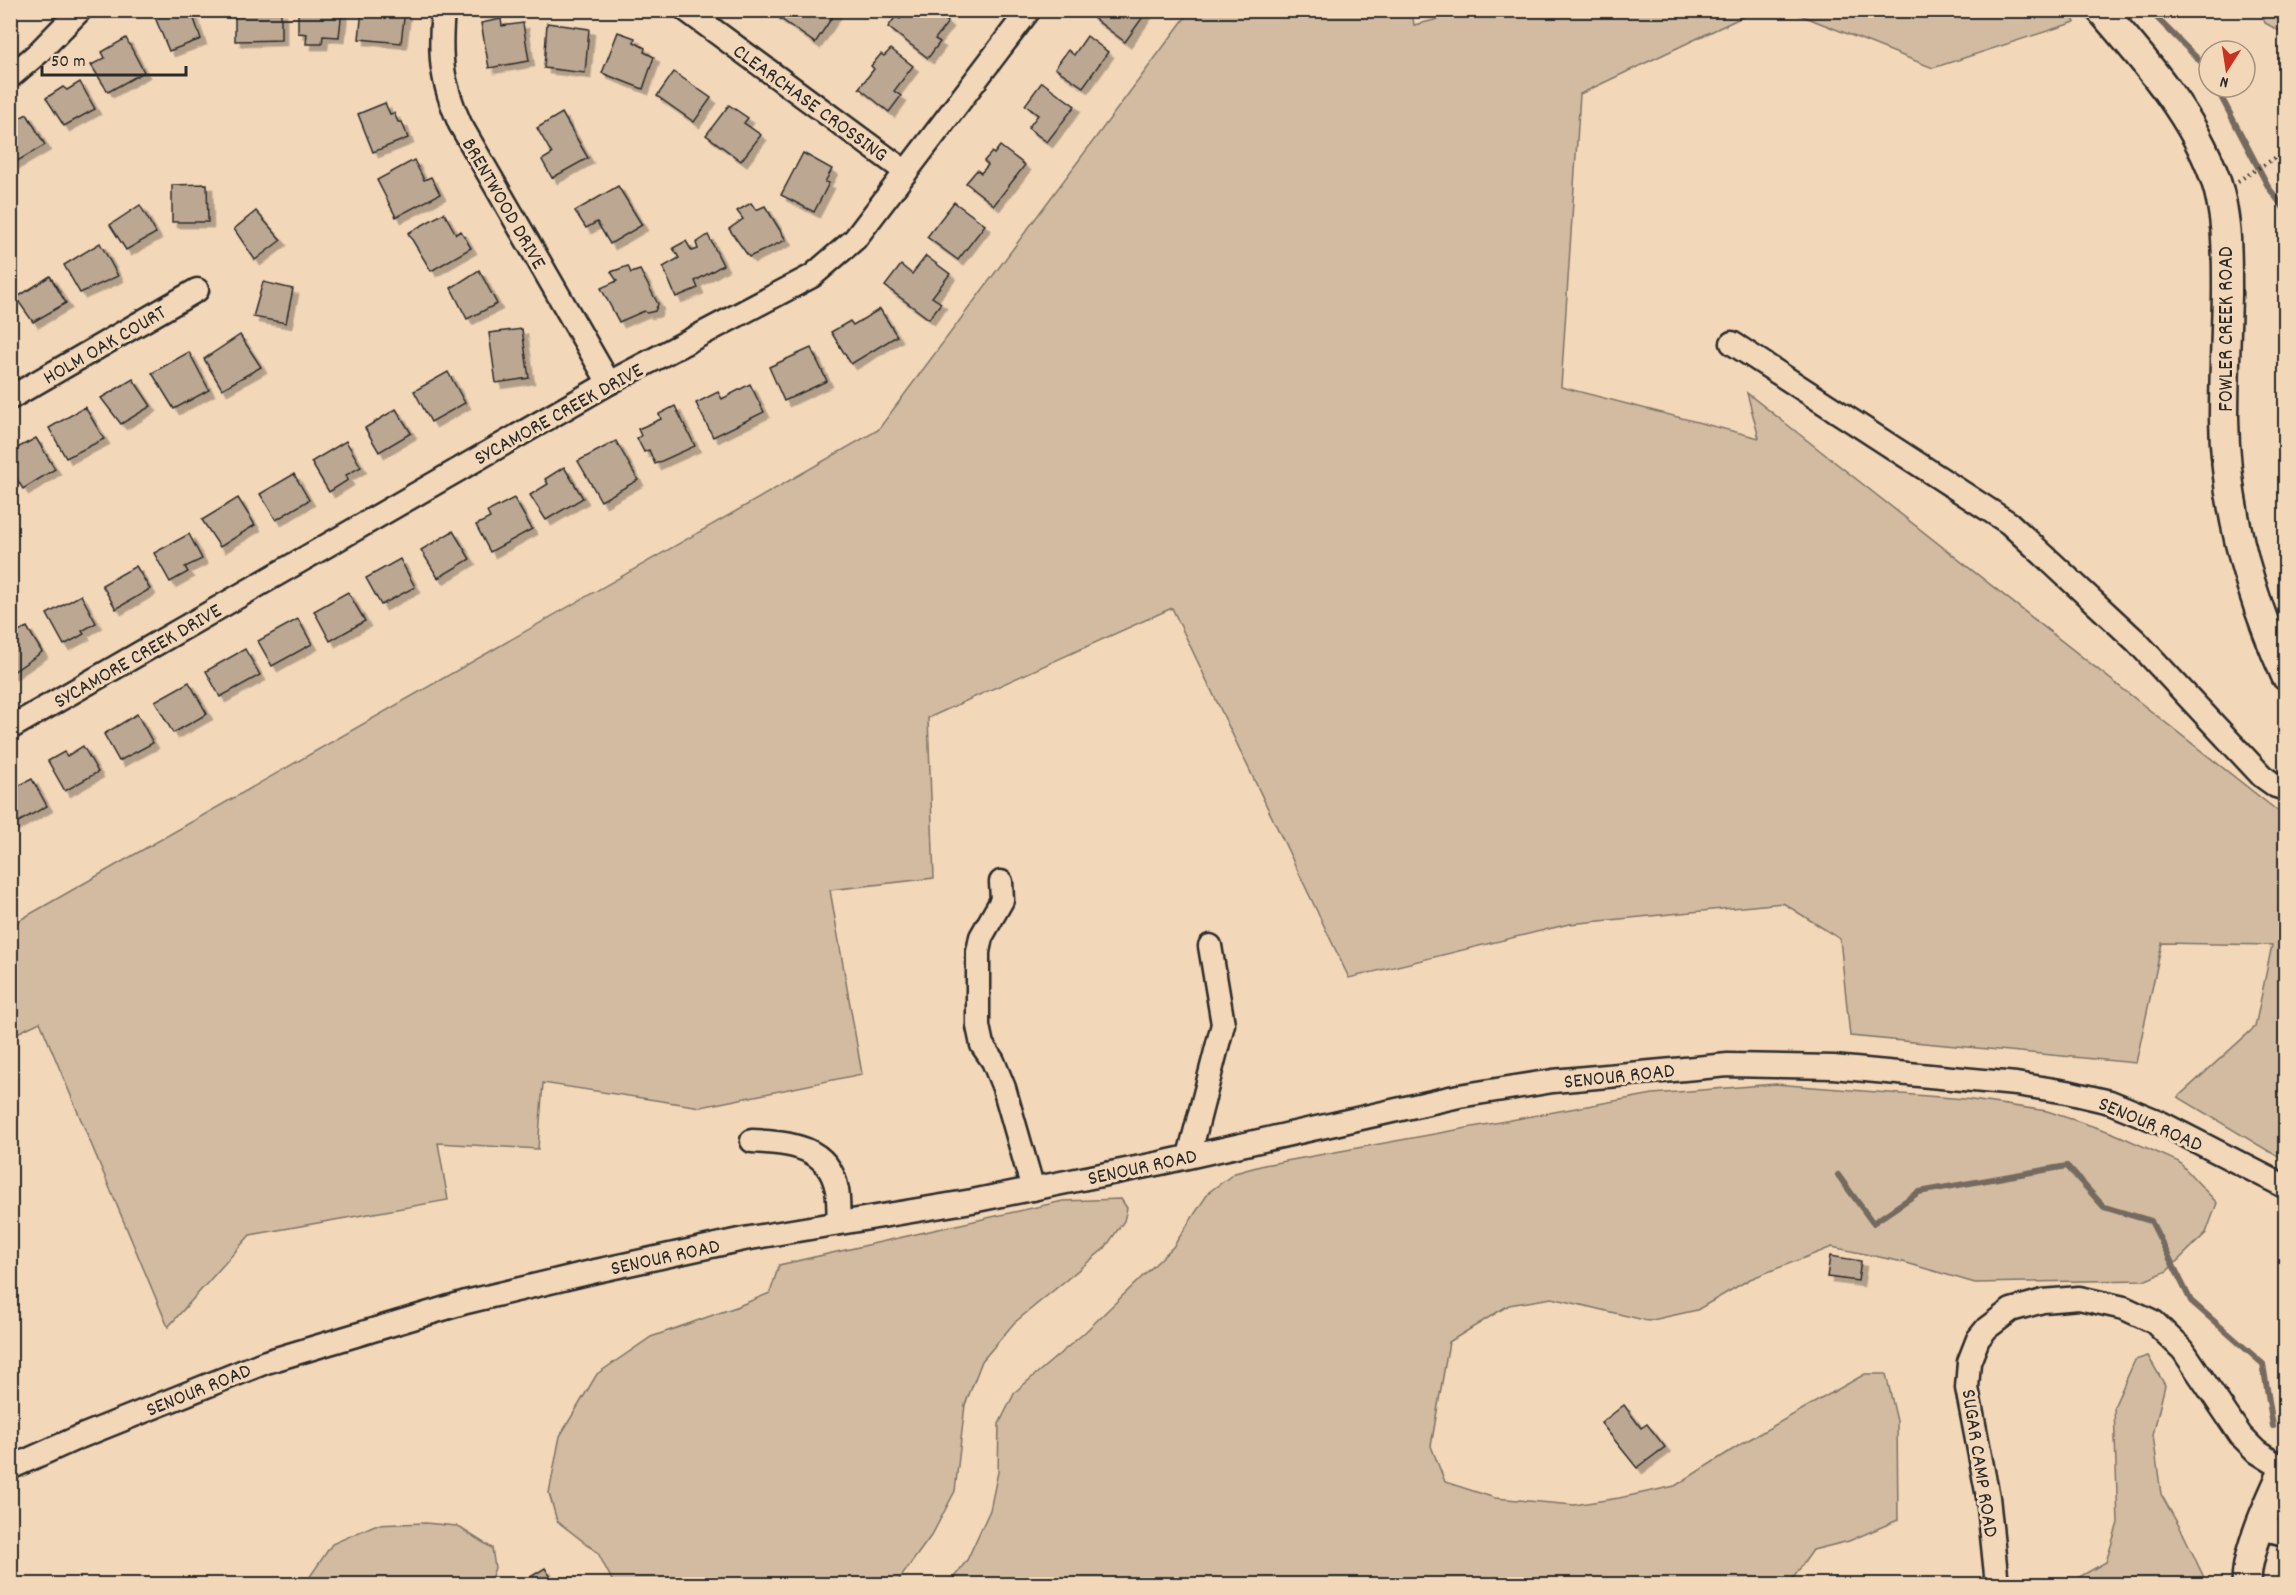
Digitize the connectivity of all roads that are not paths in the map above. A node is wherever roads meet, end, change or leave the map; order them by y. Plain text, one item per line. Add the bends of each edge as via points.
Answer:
1 (80, 10) edge
2 (443, 10) edge
3 (687, 10) edge
4 (1029, 10) edge
5 (2101, 10) edge
6 (10, 77) edge
7 (906, 172) junction
8 (197, 290) dead end
9 (1732, 343) dead end
10 (609, 383) junction
11 (10, 398) edge
12 (2286, 676) edge
13 (10, 728) edge
14 (2286, 789) edge
15 (1001, 882) dead end
16 (1210, 946) dead end
17 (753, 1141) dead end
18 (1189, 1156) junction
19 (2286, 1187) edge
20 (1033, 1189) junction
21 (838, 1223) junction
22 (10, 1468) edge
23 (2285, 1468) edge
24 (2273, 1531) edge
25 (1998, 1584) edge
26 (2247, 1584) edge

1 - 6 street
2 - 10 street, BRENTWOOD DRIVE via 442,71 459,124
3 - 7 street, CLEARCHASE CROSSING
4 - 7 street, SYCAMORE CREEK DRIVE
5 - 12 main road, FOWLER CREEK ROAD via 2172,98 2199,141 2216,179 2227,251 2224,420 2230,501 2243,564 2267,636
7 - 10 street, SYCAMORE CREEK DRIVE via 855,239 812,276
8 - 11 street, HOLM OAK COURT
9 - 14 street via 2009,523 2136,640 2262,776
10 - 13 street, SYCAMORE CREEK DRIVE
15 - 20 street via 1002,900 981,937 978,952 978,1026 982,1044 1004,1088
16 - 18 street via 1223,1024
17 - 21 street via 783,1142 820,1157 830,1168 837,1190
18 - 19 street, SENOUR ROAD via 1459,1096 1553,1082 1728,1065 1833,1067 2016,1084 2110,1102 2159,1122
18 - 20 street, SENOUR ROAD
20 - 21 street, SENOUR ROAD
21 - 22 street, SENOUR ROAD via 596,1271 368,1330 266,1362
23 - 24 main road
23 - 25 street, SUGAR CAMP ROAD via 2257,1452 2241,1436 2183,1350 2154,1322 2124,1308 2079,1298 2043,1301 2011,1310 1978,1339 1968,1371
24 - 26 main road via 2249,1566

